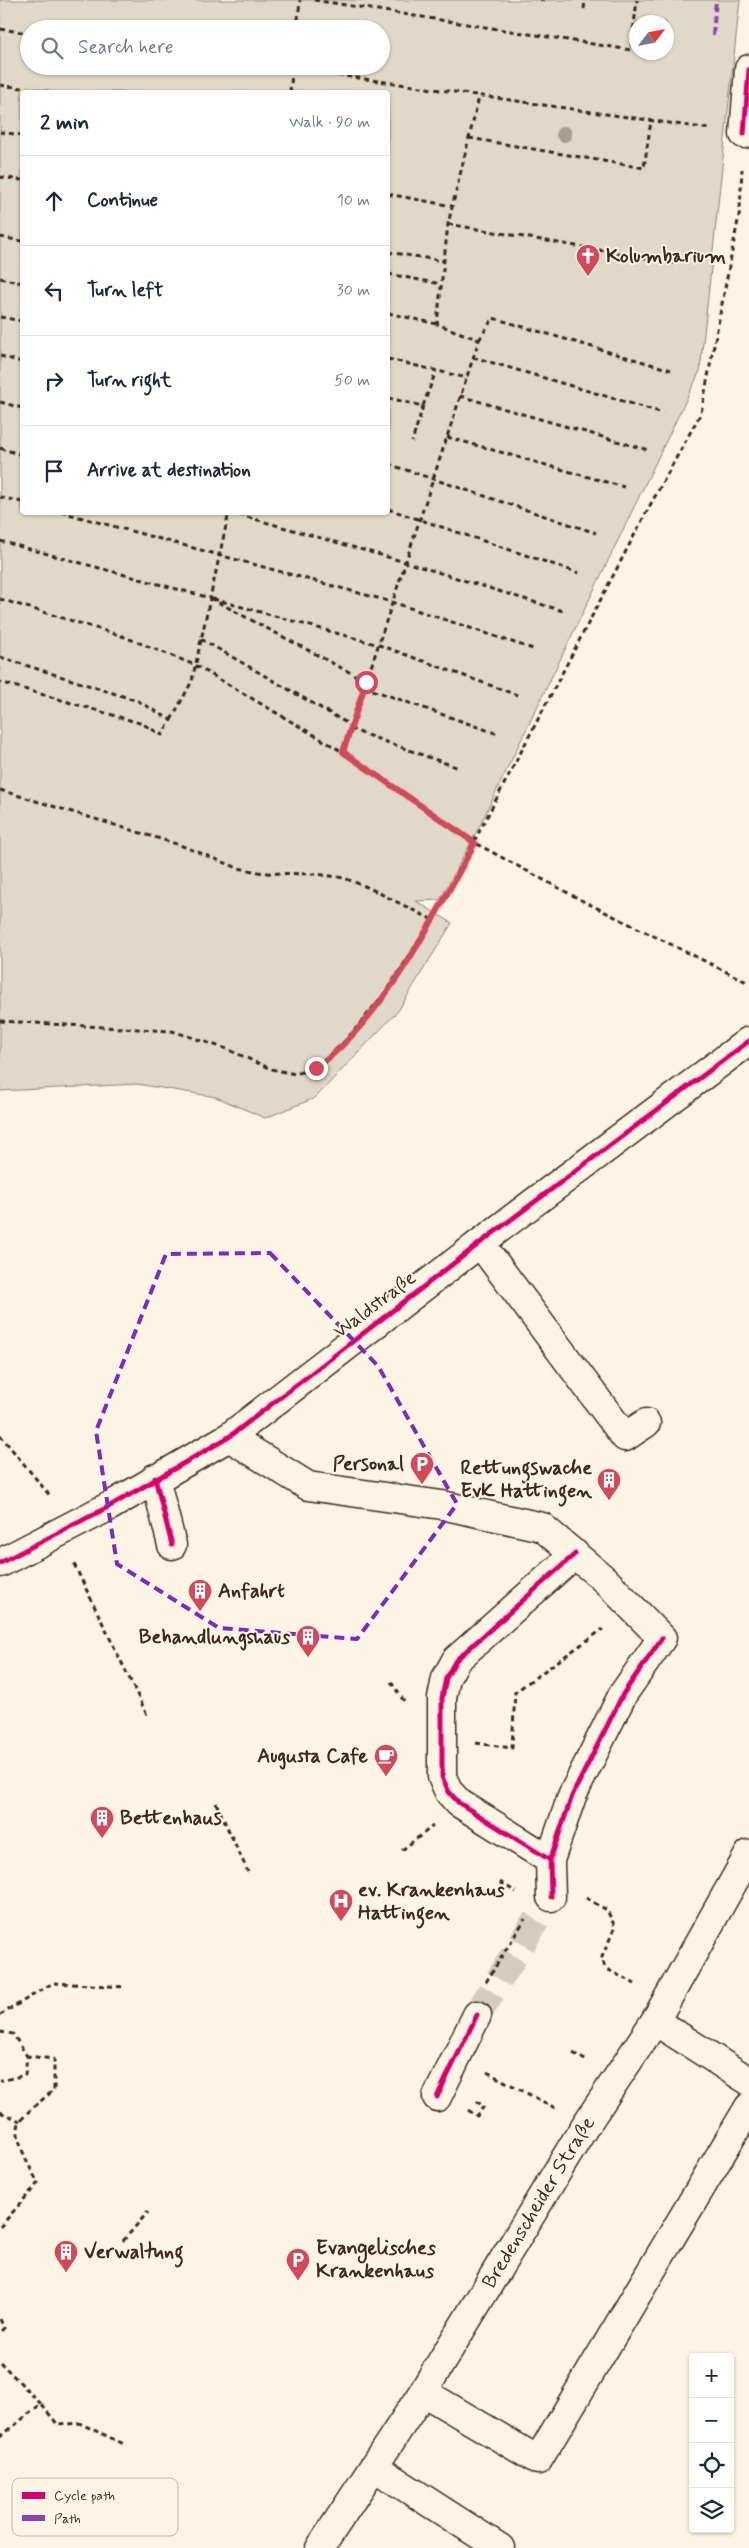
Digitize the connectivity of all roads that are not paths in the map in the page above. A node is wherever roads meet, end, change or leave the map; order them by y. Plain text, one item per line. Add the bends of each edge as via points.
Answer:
1 (749, 68) edge
2 (744, 134) road end
3 (749, 1041) edge
4 (480, 1243) junction
5 (646, 1424) dead end
6 (229, 1437) junction
7 (156, 1478) junction
8 (172, 1545) dead end
9 (575, 1554) junction
10 (0, 1562) edge
11 (749, 1854) edge
12 (661, 2011) junction
13 (477, 2016) tunnel mouth
14 (749, 2081) edge
15 (437, 2097) dead end
16 (749, 2107) edge
17 (423, 2392) junction
18 (374, 2466) junction
19 (320, 2548) edge
20 (500, 2548) edge

1 - 2 street
3 - 4 street, Waldstraße
4 - 5 street via 625,1436
4 - 6 street, Waldstraße
6 - 7 street, Waldstraße
6 - 9 street via 308,1486 442,1505 542,1527
7 - 8 street
7 - 10 street, Waldstraße
9 - 9 street via 456,1660 446,1678 442,1698 442,1777 449,1792 551,1879 572,1796 623,1694 662,1638
11 - 12 street, Bredenscheider Straße
12 - 14 street
12 - 17 street, Bredenscheider Straße via 585,2126
13 - 15 street
16 - 17 street via 538,2460
17 - 18 street, Bredenscheider Straße
18 - 19 street, Bredenscheider Straße
18 - 20 street

